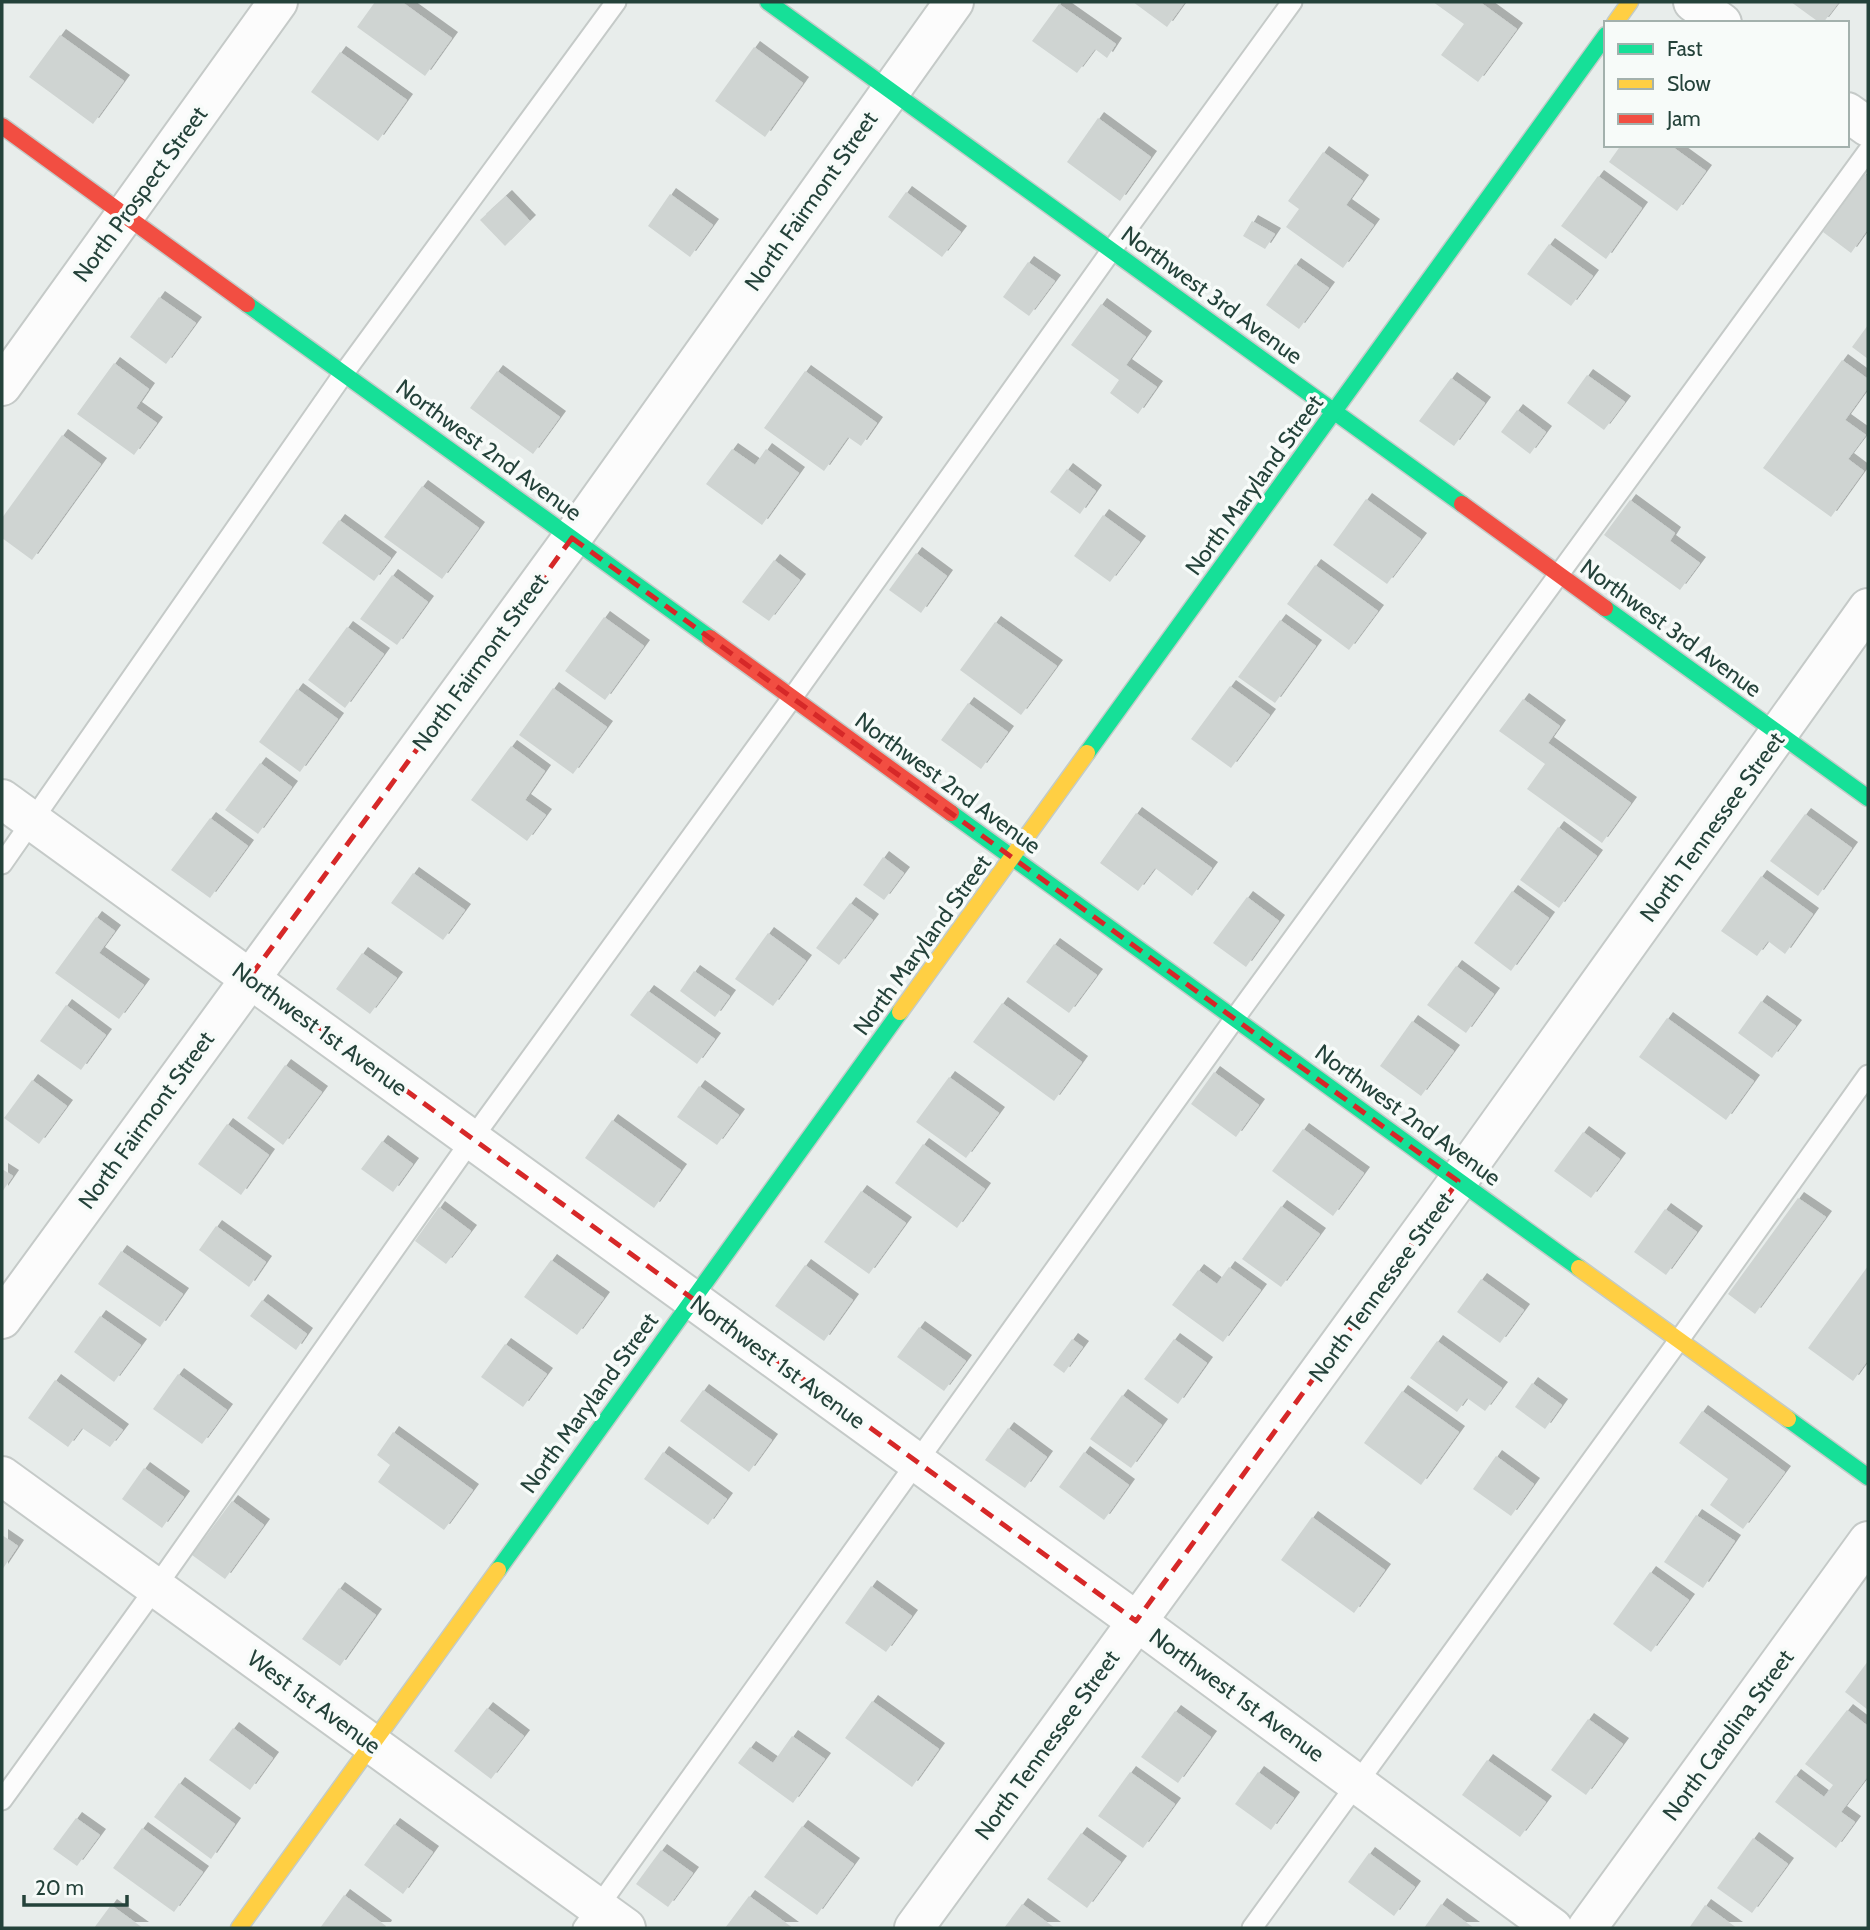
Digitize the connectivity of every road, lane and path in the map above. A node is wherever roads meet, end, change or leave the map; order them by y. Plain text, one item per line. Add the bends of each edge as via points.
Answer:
1 (278, 2) edge
2 (616, 2) edge
3 (768, 2) edge
4 (954, 2) edge
5 (1292, 2) edge
6 (1630, 2) edge
7 (1693, 2) edge
8 (1616, 21) edge
9 (1719, 21) edge
10 (1604, 38) edge
11 (889, 91) junction
12 (1849, 113) edge
13 (2, 125) edge
14 (1868, 127) edge
15 (1868, 151) edge
16 (125, 215) junction
17 (1111, 251) junction
18 (344, 373) junction
19 (2, 386) edge
20 (1335, 412) junction
21 (572, 538) junction
22 (1558, 574) junction
23 (1868, 608) edge
24 (792, 698) junction
25 (1779, 734) junction
26 (1868, 798) edge
27 (2, 799) edge
28 (33, 821) junction
29 (1013, 858) junction
30 (2, 864) edge
31 (250, 977) junction
32 (1235, 1018) junction
33 (1868, 1075) edge
34 (472, 1139) junction
35 (1458, 1181) junction
36 (691, 1299) junction
37 (2, 1319) edge
38 (1679, 1340) junction
39 (918, 1463) junction
40 (2, 1476) edge
41 (1868, 1477) edge
42 (1868, 1541) edge
43 (156, 1587) junction
44 (1136, 1621) junction
45 (372, 1744) junction
46 (1357, 1784) junction
47 (2, 1800) edge
48 (602, 1922) edge
49 (239, 1928) edge
50 (914, 1928) edge
51 (1252, 1928) edge
52 (1553, 1928) edge
53 (1587, 1928) edge

1 - 16 street, North Prospect Street
2 - 18 lane
3 - 11 street, Northwest 3rd Avenue
4 - 11 street, North Fairmont Street
5 - 17 lane
6 - 8 street
7 - 9 street
10 - 20 street, North Maryland Street
11 - 17 street, Northwest 3rd Avenue
11 - 21 street, North Fairmont Street
12 - 14 street
13 - 16 street, Northwest 2nd Avenue
15 - 22 lane
16 - 18 street, Northwest 2nd Avenue
16 - 19 street, North Prospect Street
17 - 20 street, Northwest 3rd Avenue
17 - 24 lane
18 - 21 street, Northwest 2nd Avenue
18 - 28 lane
20 - 22 street, Northwest 3rd Avenue
20 - 29 street, North Maryland Street
21 - 24 street, Northwest 2nd Avenue
21 - 31 street, North Fairmont Street
22 - 25 street, Northwest 3rd Avenue
22 - 32 lane
23 - 25 street, North Tennessee Street
24 - 29 street, Northwest 2nd Avenue
24 - 34 lane
25 - 26 street, Northwest 3rd Avenue
25 - 35 street, North Tennessee Street
27 - 28 street, Northwest 1st Avenue
28 - 30 lane
28 - 31 street, Northwest 1st Avenue
29 - 32 street, Northwest 2nd Avenue
29 - 36 street, North Maryland Street
31 - 34 street, Northwest 1st Avenue
31 - 37 street, North Fairmont Street
32 - 35 street, Northwest 2nd Avenue
32 - 39 lane
33 - 38 lane
34 - 36 street, Northwest 1st Avenue
34 - 43 lane
35 - 38 street, Northwest 2nd Avenue
35 - 44 street, North Tennessee Street
36 - 39 street, Northwest 1st Avenue
36 - 45 street, North Maryland Street
38 - 41 street, Northwest 2nd Avenue
38 - 46 lane
39 - 44 street, Northwest 1st Avenue
39 - 48 lane
40 - 43 street, West 1st Avenue
42 - 53 street, North Carolina Street
43 - 45 street, West 1st Avenue
43 - 47 lane
44 - 46 street, Northwest 1st Avenue
44 - 50 street, North Tennessee Street
45 - 48 street, West 1st Avenue
45 - 49 street, North Maryland Street
46 - 51 lane
46 - 52 street, Northwest 1st Avenue

